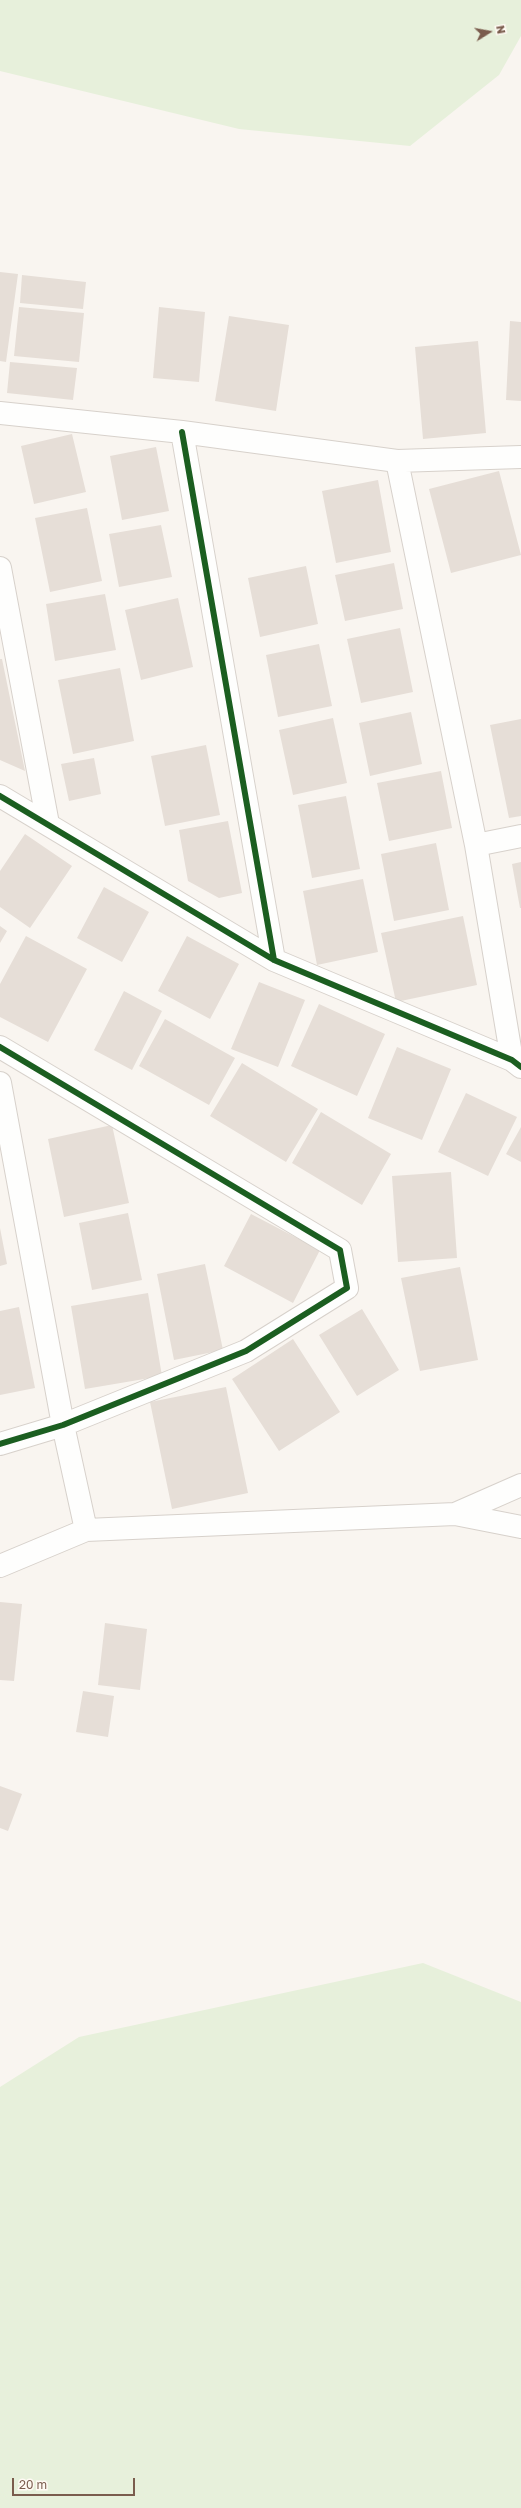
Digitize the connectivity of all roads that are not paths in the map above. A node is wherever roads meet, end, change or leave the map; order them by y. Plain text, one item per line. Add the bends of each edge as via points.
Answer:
1 (0, 413) edge
2 (182, 432) junction
3 (521, 457) edge
4 (397, 461) junction
5 (0, 568) edge
6 (0, 796) edge
7 (48, 824) junction
8 (521, 836) edge
9 (476, 846) junction
10 (274, 960) junction
11 (3, 1054) edge
12 (516, 1064) edge
13 (0, 1083) edge
14 (63, 1425) junction
15 (0, 1444) edge
16 (521, 1486) edge
17 (455, 1514) junction
18 (521, 1527) edge
19 (86, 1530) junction
20 (0, 1566) edge

1 - 2 street
2 - 4 street
2 - 10 street
3 - 4 street
4 - 9 street
5 - 7 street
6 - 7 street
7 - 10 street
8 - 9 street
9 - 12 street
10 - 12 street
11 - 14 street via 340,1250 347,1288 246,1351
13 - 14 street
14 - 15 street
14 - 19 street
16 - 17 street
17 - 18 street
17 - 19 street
19 - 20 street

